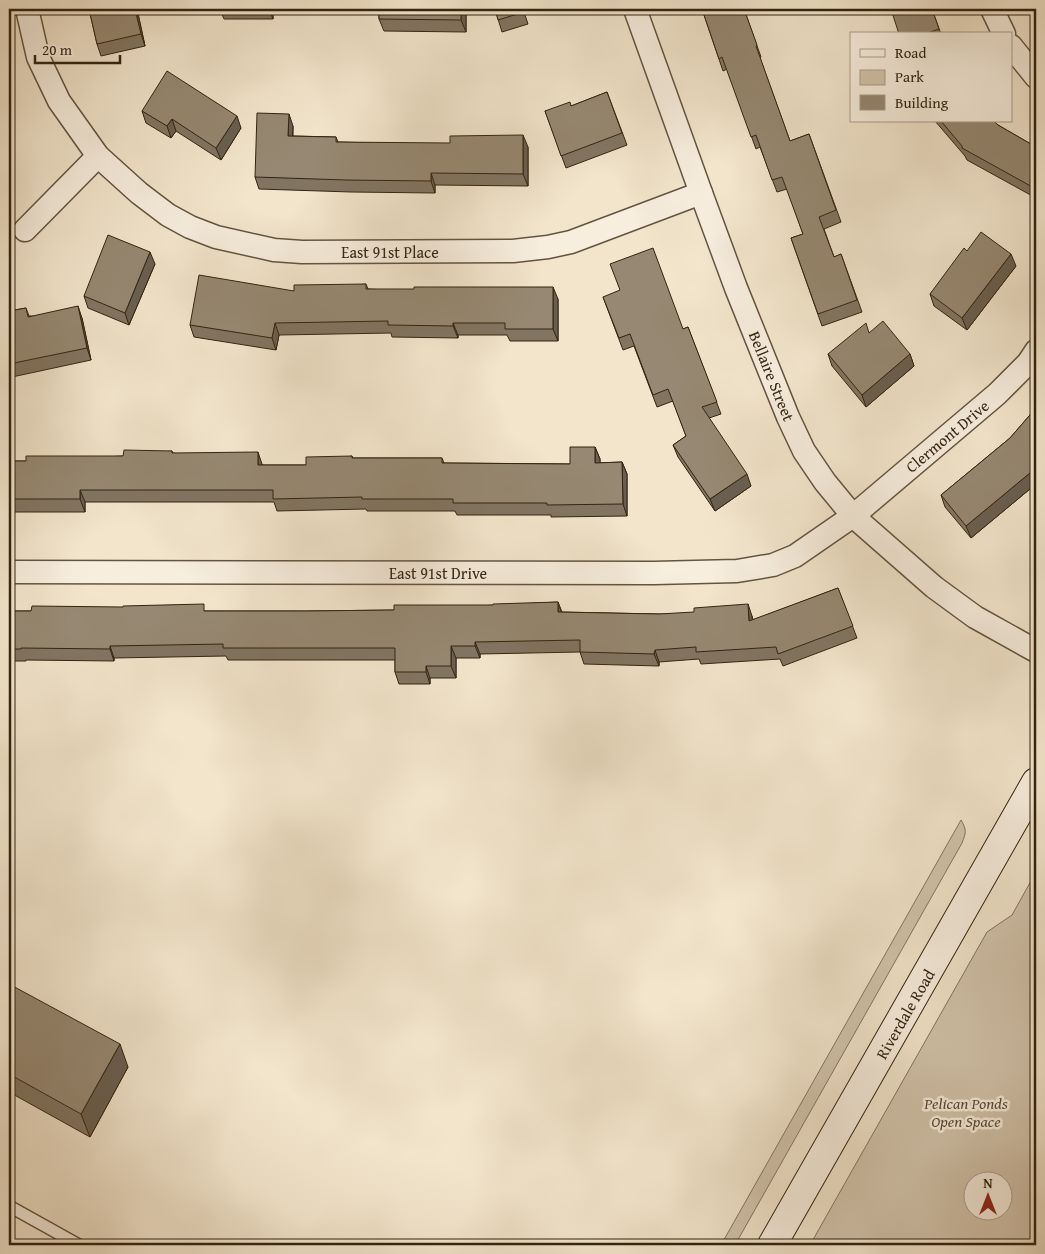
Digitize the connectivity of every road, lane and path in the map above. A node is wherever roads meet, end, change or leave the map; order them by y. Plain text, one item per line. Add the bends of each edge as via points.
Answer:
1 (28, 9) edge
2 (635, 9) edge
3 (992, 9) edge
4 (1003, 32) edge
5 (1012, 47) edge
6 (1036, 77) edge
7 (98, 156) junction
8 (701, 193) junction
9 (25, 230) dead end
10 (1036, 351) edge
11 (853, 516) junction
12 (9, 572) edge
13 (1036, 651) edge
14 (1036, 782) edge
15 (9, 1206) edge
16 (79, 1245) edge
17 (772, 1245) edge

1 - 7 street, East 91st Place via 38,57 59,100
2 - 8 street, Bellaire Street
3 - 4 street
5 - 6 street
7 - 8 street, East 91st Place via 139,193 190,227 216,237 274,250 302,252 513,251 548,247 571,242
7 - 9 street
8 - 11 street, Bellaire Street via 736,288 804,451 824,482
10 - 11 street, Clermont Drive via 997,394
11 - 12 street, East 91st Drive via 795,556 773,565 737,571
11 - 13 street, Bellaire Street via 941,592 975,617
14 - 17 street, Riverdale Road
15 - 16 lane

